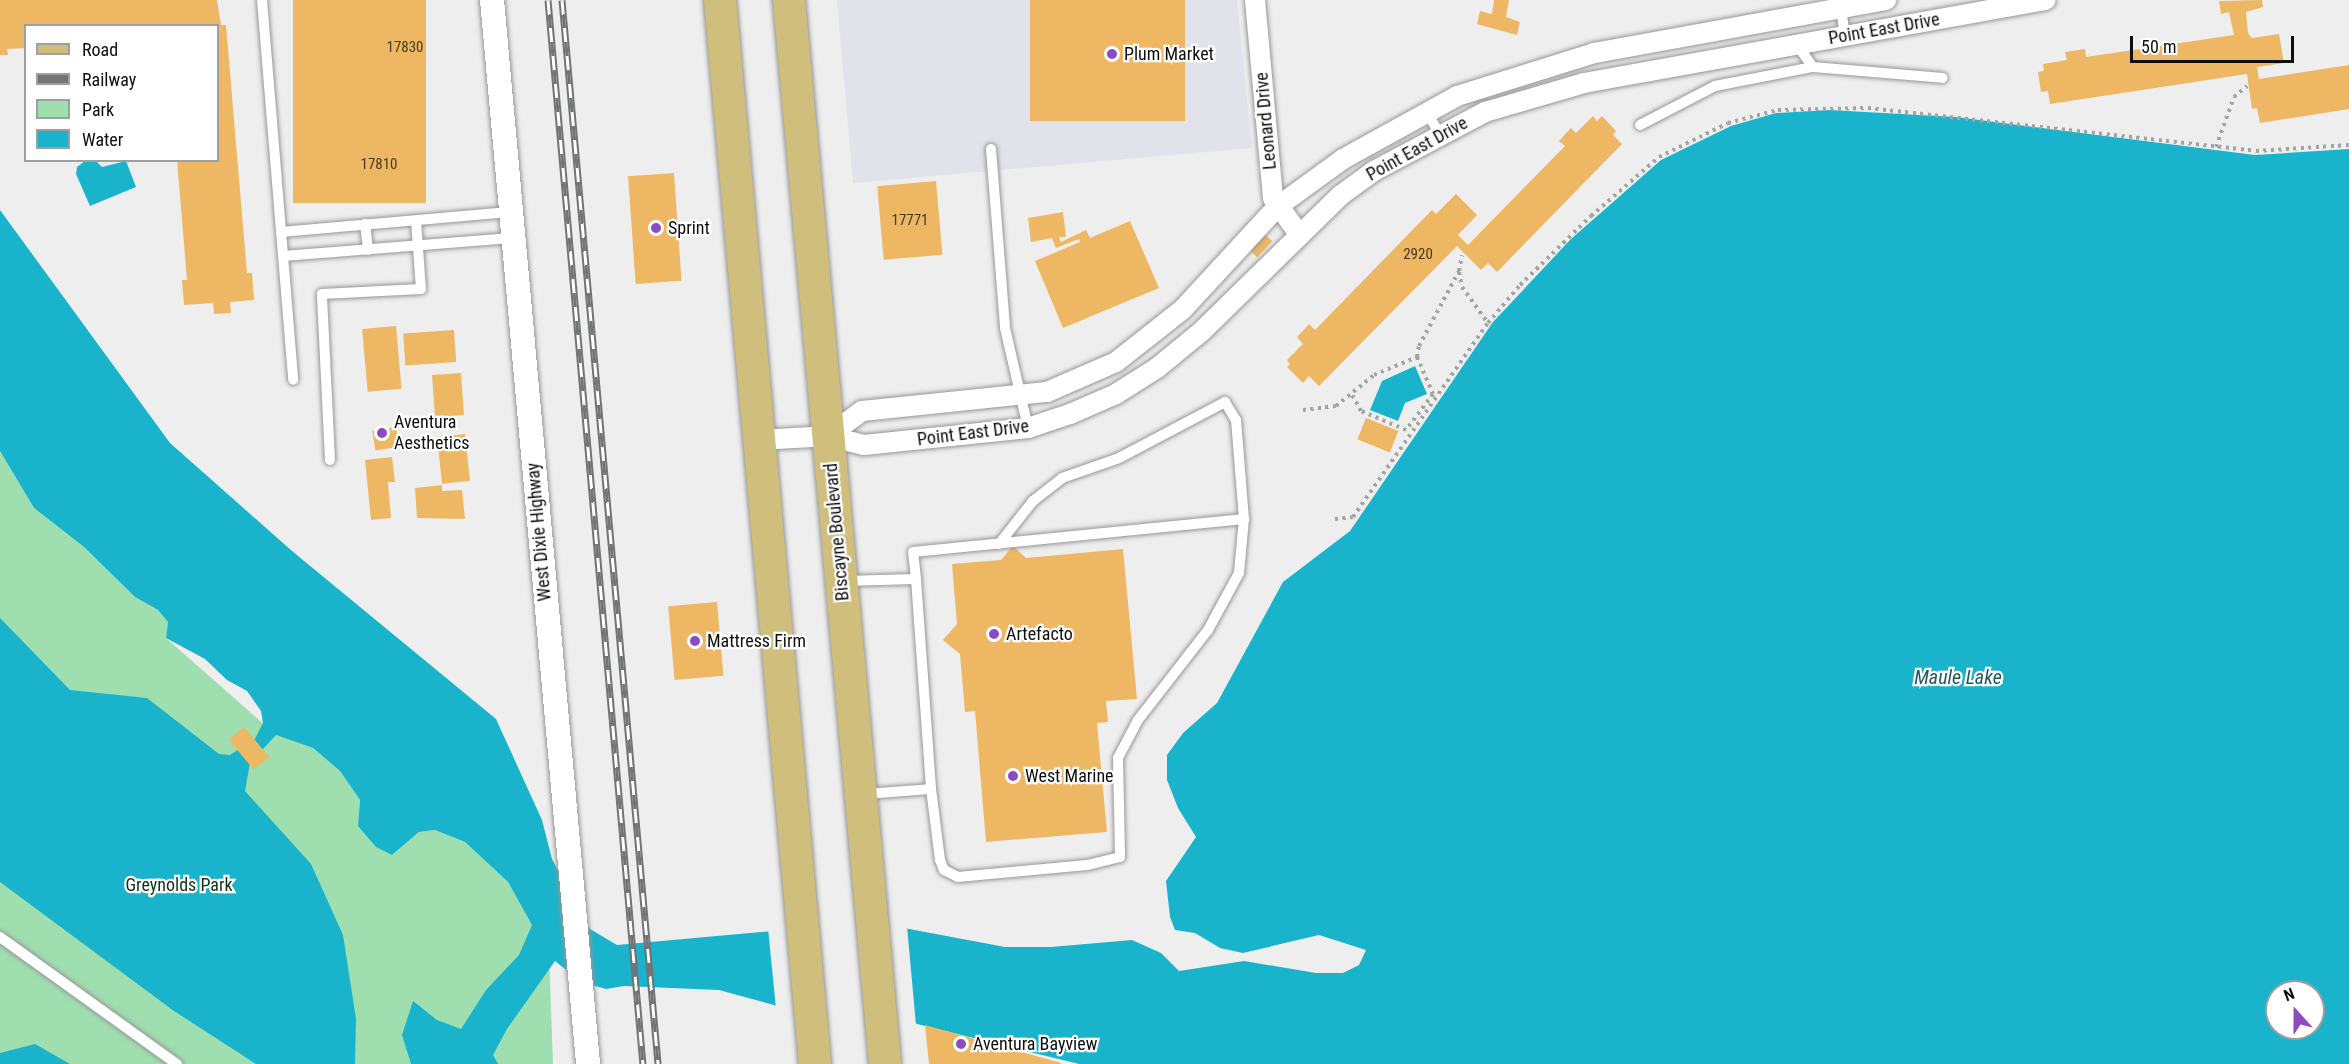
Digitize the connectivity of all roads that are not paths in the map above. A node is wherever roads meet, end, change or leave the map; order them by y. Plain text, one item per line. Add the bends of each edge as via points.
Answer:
1 (262, 0) edge
2 (492, 0) edge
3 (720, 0) edge
4 (789, 0) edge
5 (1255, 0) edge
6 (1886, 0) edge
7 (2046, 0) edge
8 (1840, 8) junction
9 (1845, 36) junction
10 (1797, 45) junction
11 (1652, 57) junction
12 (1813, 67) junction
13 (1943, 78) dead end
14 (1426, 111) junction
15 (1640, 125) dead end
16 (1439, 133) junction
17 (991, 149) dead end
18 (1277, 207) junction
19 (508, 212) junction
20 (416, 221) junction
21 (366, 224) junction
22 (282, 232) junction
23 (1299, 234) junction
24 (511, 238) junction
25 (419, 246) junction
26 (368, 250) junction
27 (283, 256) junction
28 (293, 380) dead end
29 (1023, 396) junction
30 (1028, 428) junction
31 (828, 436) junction
32 (760, 440) junction
33 (330, 460) dead end
34 (1244, 519) junction
35 (999, 544) junction
36 (916, 579) junction
37 (841, 581) junction
38 (931, 789) junction
39 (860, 794) junction
40 (0, 937) edge
41 (884, 1058) edge
42 (814, 1061) edge
43 (177, 1064) edge
44 (588, 1064) edge

1 - 22 lane
2 - 19 street, West Dixie Highway
3 - 32 main road
4 - 31 main road, Biscayne Boulevard
5 - 18 street, Leonard Drive
6 - 8 street, Point East Drive
7 - 9 street, Point East Drive
8 - 9 lane
8 - 11 street, Point East Drive
9 - 10 street, Point East Drive
10 - 11 street, Point East Drive
10 - 12 lane
11 - 14 street, Point East Drive via 1532,69
11 - 16 street, Point East Drive via 1584,83 1485,112
12 - 13 lane
12 - 15 lane via 1715,86
14 - 16 lane
14 - 18 street, Point East Drive via 1343,159
16 - 23 street, Point East Drive via 1366,177
17 - 29 lane via 1005,328
18 - 23 street
18 - 29 street, Point East Drive via 1152,337 1116,362 1072,383
19 - 20 lane
19 - 24 street, West Dixie Highway
20 - 21 lane
20 - 25 lane
21 - 22 lane
21 - 26 lane
22 - 27 lane
23 - 30 street, Point East Drive via 1202,331 1157,368 1116,394
24 - 25 lane
24 - 44 street, West Dixie Highway
25 - 26 lane
25 - 33 lane via 421,289 322,294
26 - 27 lane
27 - 28 lane
29 - 30 lane
29 - 31 street, Point East Drive via 862,411
30 - 31 street, Point East Drive via 864,445
31 - 32 street, Point East Drive
31 - 37 main road, Biscayne Boulevard
32 - 42 main road
34 - 35 lane
34 - 35 lane via 1236,420 1225,402 1119,458 1062,478 1033,501
34 - 38 lane via 1239,573 1208,630 1138,720 1118,758 1120,857 1087,865 958,877 944,870 940,860
35 - 36 lane via 913,552
36 - 37 lane
36 - 38 lane
37 - 39 main road, Biscayne Boulevard
38 - 39 lane
39 - 41 main road, Biscayne Boulevard
40 - 43 lane

